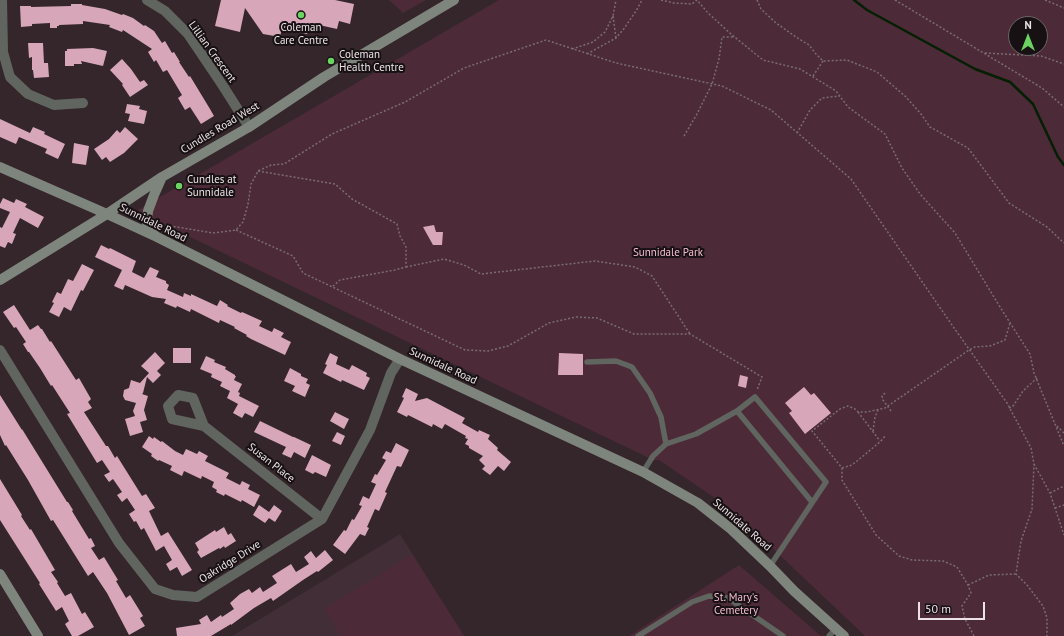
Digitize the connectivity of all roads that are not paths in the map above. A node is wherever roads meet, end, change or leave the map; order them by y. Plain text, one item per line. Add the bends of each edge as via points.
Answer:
1 (2, 0) edge
2 (146, 0) edge
3 (454, 0) edge
4 (83, 103) dead end
5 (249, 127) junction
6 (0, 167) edge
7 (162, 177) junction
8 (107, 214) junction
9 (156, 237) junction
10 (0, 280) edge
11 (0, 350) edge
12 (400, 360) junction
13 (587, 362) dead end
14 (737, 411) junction
15 (204, 426) dead end
16 (666, 444) junction
17 (643, 472) junction
18 (812, 502) junction
19 (322, 519) junction
20 (770, 566) junction
21 (0, 574) edge
22 (833, 632) edge
23 (38, 636) edge
24 (638, 636) edge
25 (783, 636) edge
26 (844, 636) edge

1 - 4 street via 4,52 10,77 28,94 54,105
2 - 5 street, Lillian Crescent via 165,11 188,34
3 - 5 main road, Cundles Road West via 324,77
5 - 7 main road, Cundles Road West
6 - 8 main road, Sunnidale Road
7 - 8 main road, Cundles Road West
7 - 9 main road via 148,211 147,224
8 - 9 main road, Sunnidale Road
8 - 10 main road, Cundles Road West
9 - 12 main road, Sunnidale Road
11 - 19 street, Oakridge Drive via 119,543 155,589 173,595 198,596
12 - 17 main road, Sunnidale Road
12 - 19 street, Oakridge Drive via 391,373 370,430
13 - 16 lane via 616,361 632,367 650,393 661,417
14 - 16 lane via 696,434
14 - 18 lane
14 - 18 lane via 755,397 826,482
15 - 19 street, Susan Place
16 - 17 lane via 652,456
17 - 20 main road, Sunnidale Road via 698,503 731,529
18 - 20 lane
20 - 22 main road, Sunnidale Road
21 - 23 main road
22 - 26 main road, Sunnidale Road
24 - 25 lane via 692,602 710,596 728,598

